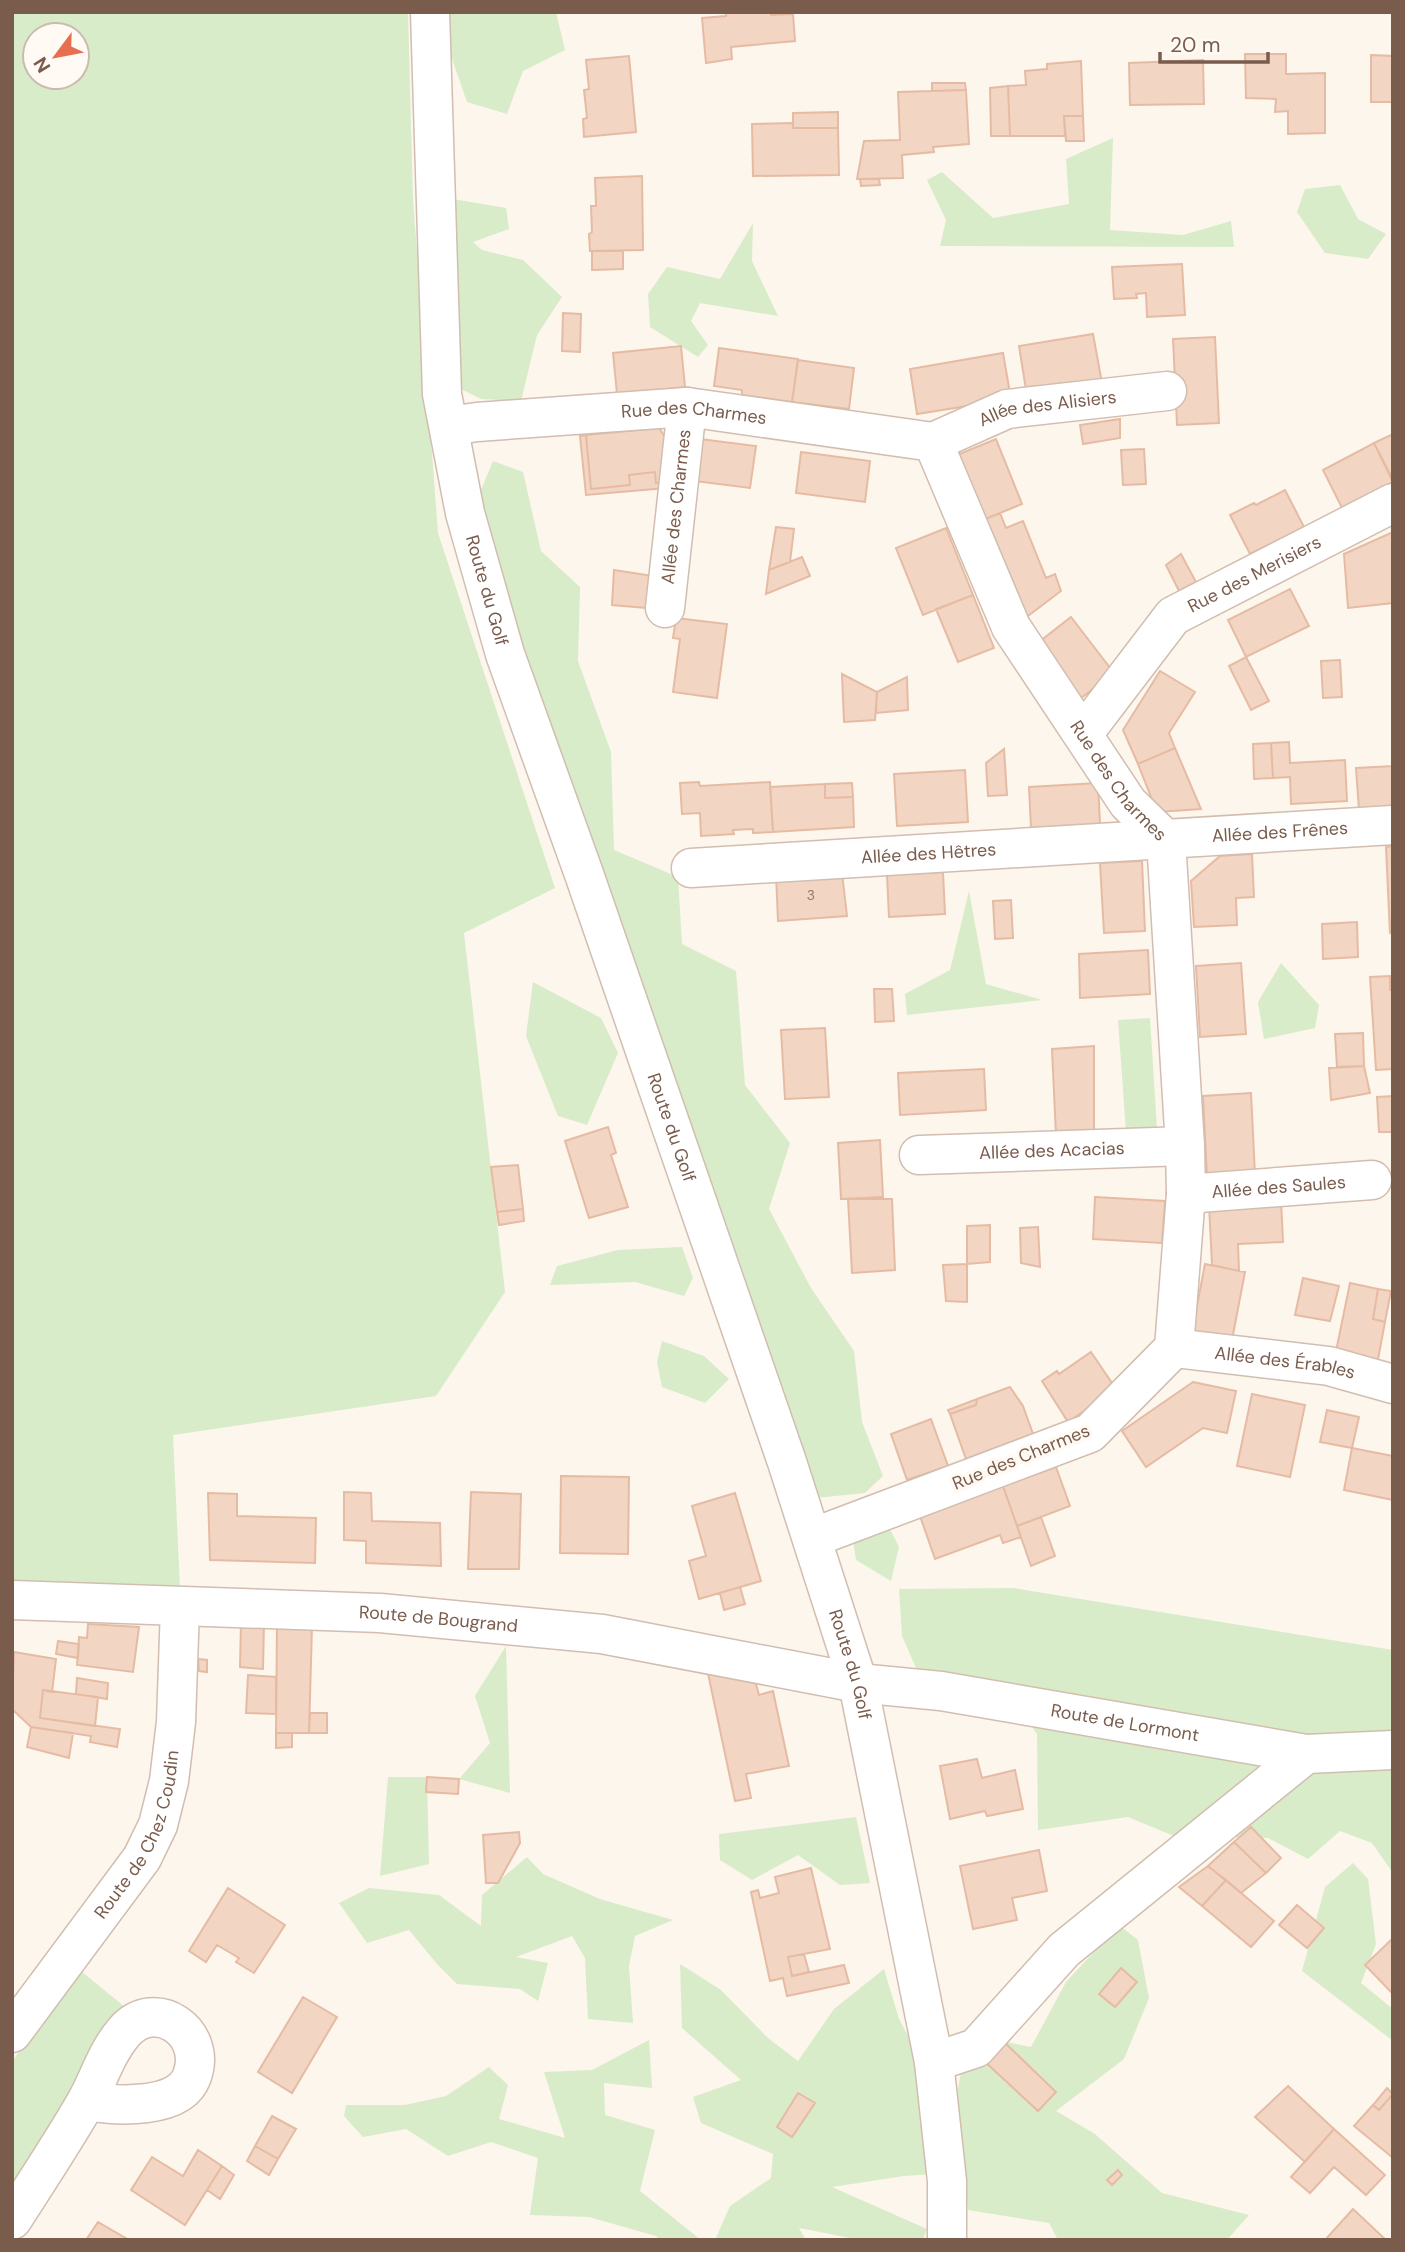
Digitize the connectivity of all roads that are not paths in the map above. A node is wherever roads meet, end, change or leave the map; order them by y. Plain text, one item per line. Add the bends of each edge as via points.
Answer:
1 (430, 12) edge
2 (1167, 391) dead end
3 (687, 407) junction
4 (450, 426) junction
5 (933, 442) junction
6 (1393, 503) edge
7 (665, 608) dead end
8 (1083, 734) junction
9 (1393, 825) edge
10 (1166, 840) junction
11 (691, 868) dead end
12 (1185, 1146) junction
13 (919, 1155) dead end
14 (1372, 1180) dead end
15 (1186, 1194) junction
16 (1174, 1348) junction
17 (1393, 1384) edge
18 (812, 1538) junction
19 (12, 1600) edge
20 (180, 1608) junction
21 (858, 1683) junction
22 (1393, 1749) edge
23 (1306, 1754) junction
24 (12, 2033) edge
25 (934, 2062) junction
26 (87, 2101) dead end
27 (12, 2220) edge
28 (947, 2240) edge

1 - 4 street, Route du Golf via 441,384
2 - 5 street, Allée des Alisiers via 1007,409
3 - 4 street, Rue des Charmes
3 - 5 street, Rue des Charmes
3 - 7 street, Allée des Charmes
4 - 18 street, Route du Golf via 465,513 505,654
5 - 8 street, Rue des Charmes via 1011,627
6 - 8 street, Rue des Merisiers via 1173,616
8 - 10 street, Rue des Charmes via 1128,803
9 - 10 street, Allée des Frênes
10 - 11 street, Allée des Hêtres
10 - 12 street, Rue des Charmes
12 - 13 street, Allée des Acacias
12 - 15 street, Rue des Charmes
14 - 15 street, Allée des Saules
15 - 16 street, Rue des Charmes
16 - 17 street, Allée des Érables via 1329,1366
16 - 18 street, Rue des Charmes via 1090,1433
18 - 21 street, Route du Golf
19 - 20 street, Route de Bougrand
20 - 21 street, Route de Bougrand via 380,1613 602,1634
20 - 24 street, Route de Chez Coudin via 176,1721 159,1825 142,1858
21 - 23 street, Route de Lormont via 941,1692
21 - 25 street, Route du Golf
22 - 23 street, Route de Lormont
23 - 25 street via 1064,1950 976,2048
25 - 28 street, Route du Golf via 947,2181
26 - 27 street

